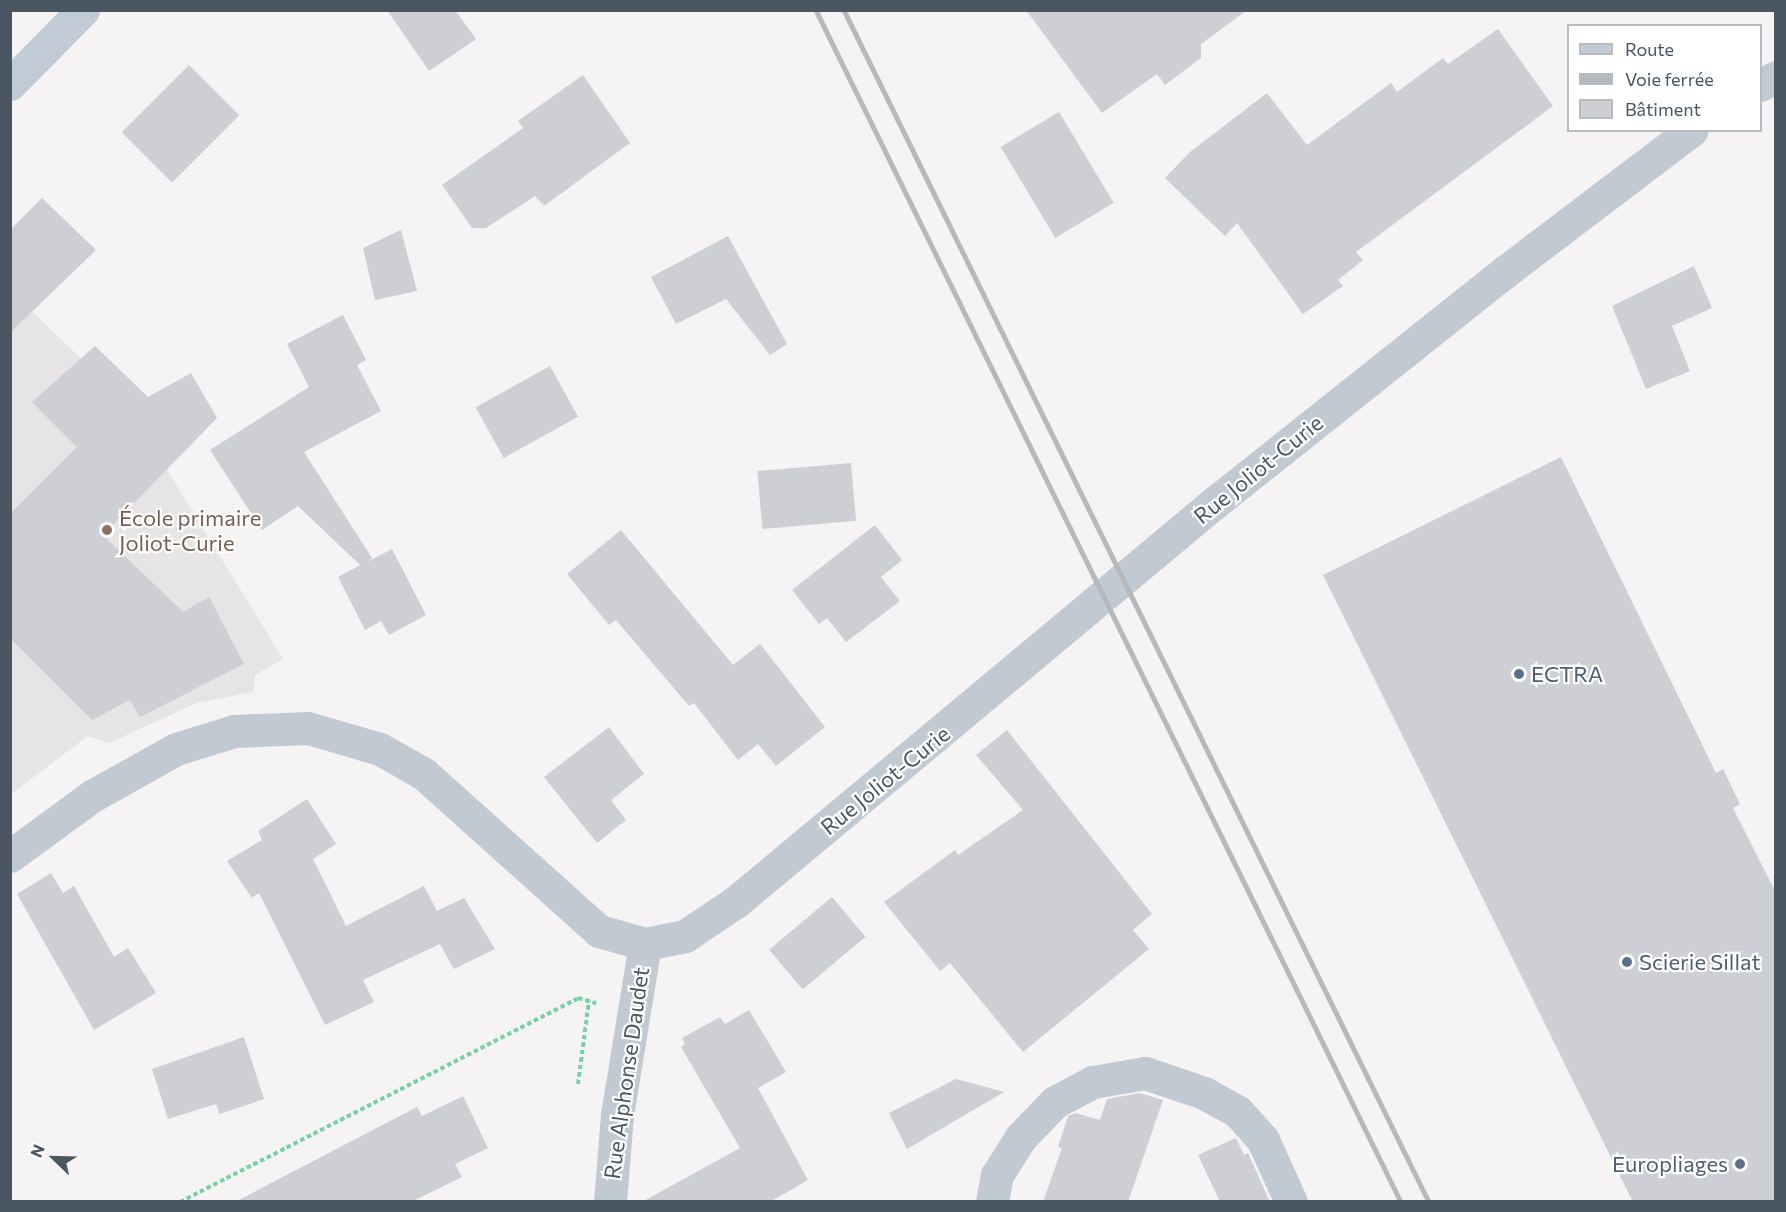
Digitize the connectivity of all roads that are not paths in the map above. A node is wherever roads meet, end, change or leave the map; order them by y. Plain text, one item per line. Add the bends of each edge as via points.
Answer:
1 (83, 10) edge
2 (1776, 77) edge
3 (10, 84) edge
4 (1762, 84) edge
5 (1689, 132) edge
6 (10, 856) edge
7 (645, 944) junction
8 (610, 1202) edge
9 (992, 1202) edge
10 (1291, 1202) edge

1 - 3 main road
2 - 4 street
5 - 7 street, Rue Joliot-Curie via 1506,271 1212,504 737,901 685,936
6 - 7 street, Rue Joliot-Curie via 92,796 176,748 234,731 308,728 380,749 424,774 575,913 599,931
7 - 8 street, Rue Alphonse Daudet via 617,1115
9 - 10 street via 997,1175 1021,1137 1055,1102 1093,1082 1145,1072 1204,1093 1238,1112 1263,1140

